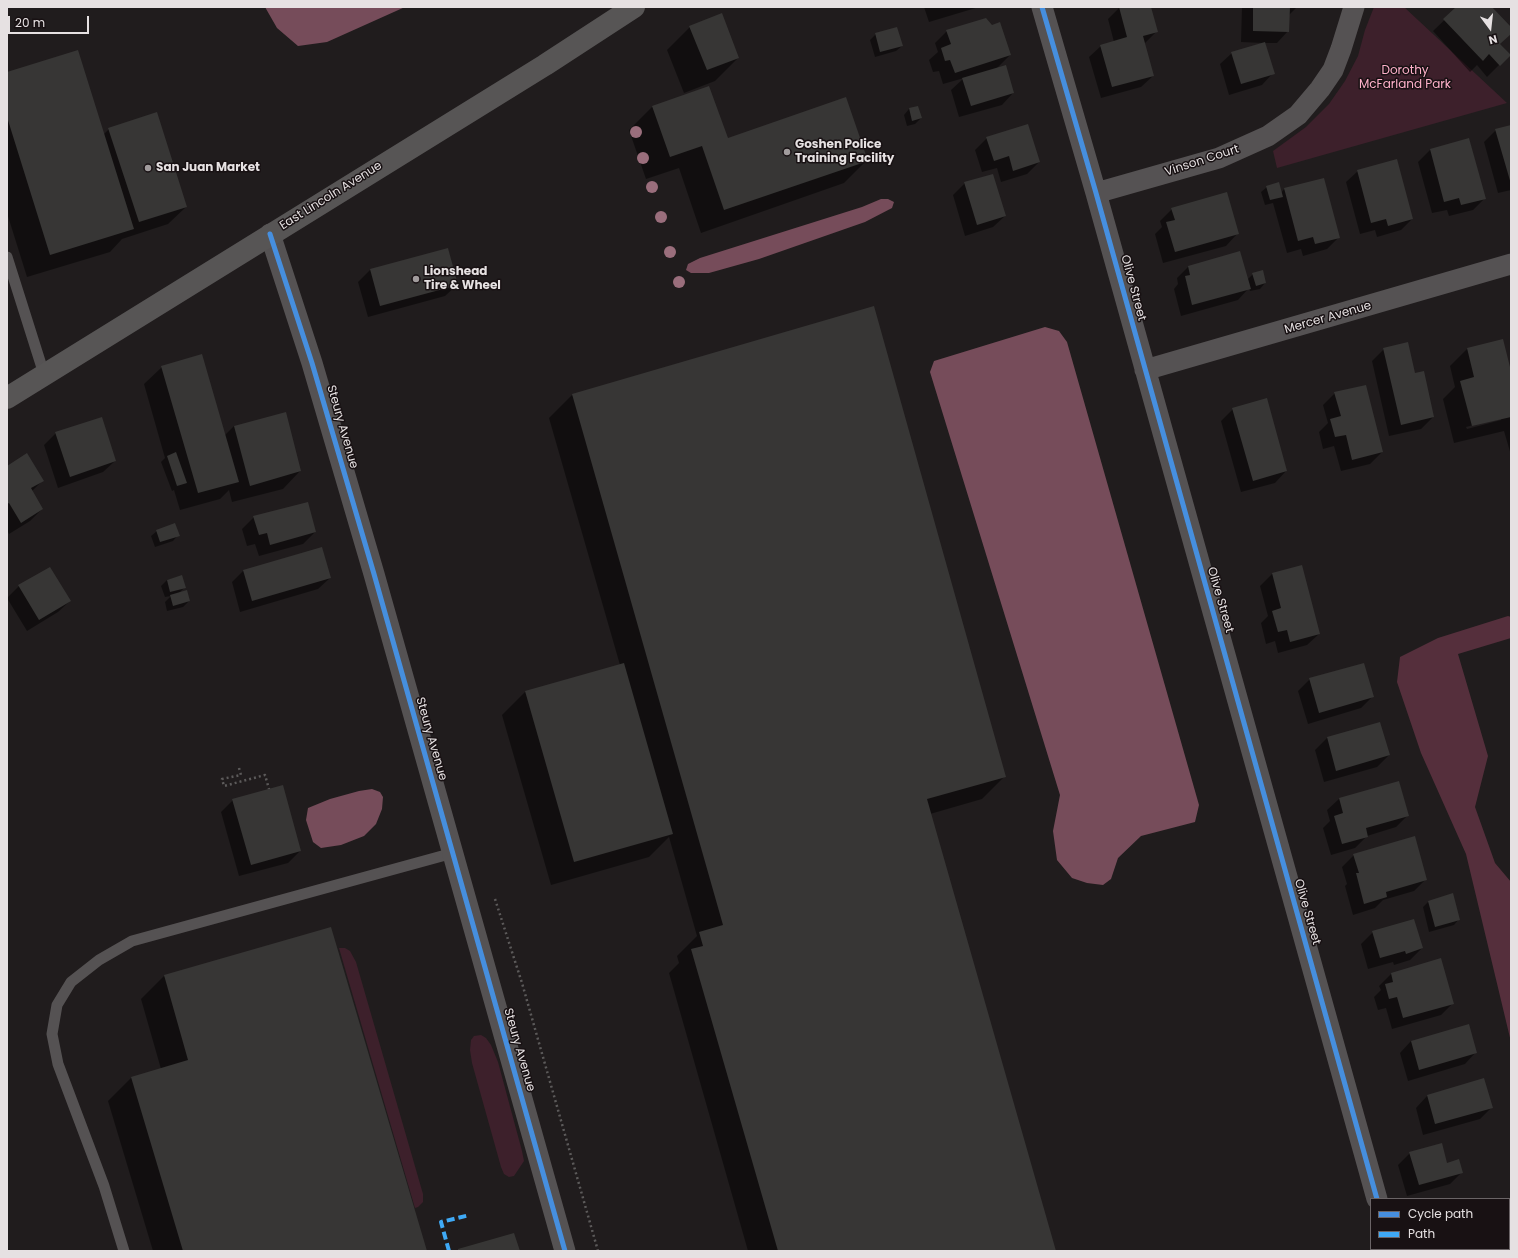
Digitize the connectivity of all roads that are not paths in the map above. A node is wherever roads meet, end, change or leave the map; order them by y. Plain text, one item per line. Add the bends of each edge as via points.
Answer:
1 (634, 7) edge
2 (1042, 7) edge
3 (1354, 7) edge
4 (1096, 193) junction
5 (270, 234) junction
6 (7, 257) edge
7 (1511, 264) edge
8 (1145, 370) junction
9 (44, 374) junction
10 (7, 398) edge
11 (453, 853) junction
12 (1377, 1198) edge
13 (124, 1251) edge
14 (565, 1251) edge

1 - 5 main road, East Lincoln Avenue via 545,65
2 - 4 street, Olive Street
3 - 4 street, Vinson Court via 1333,70 1298,115 1268,136 1219,158
4 - 8 street, Olive Street
5 - 9 main road, East Lincoln Avenue
5 - 11 street, Steury Avenue via 357,514
6 - 9 lane
7 - 8 street, Mercer Avenue
8 - 12 street, Olive Street
9 - 10 main road, East Lincoln Avenue
11 - 13 lane via 132,941 99,960 71,982 57,1005 52,1034 58,1064 104,1186
11 - 14 street, Steury Avenue

